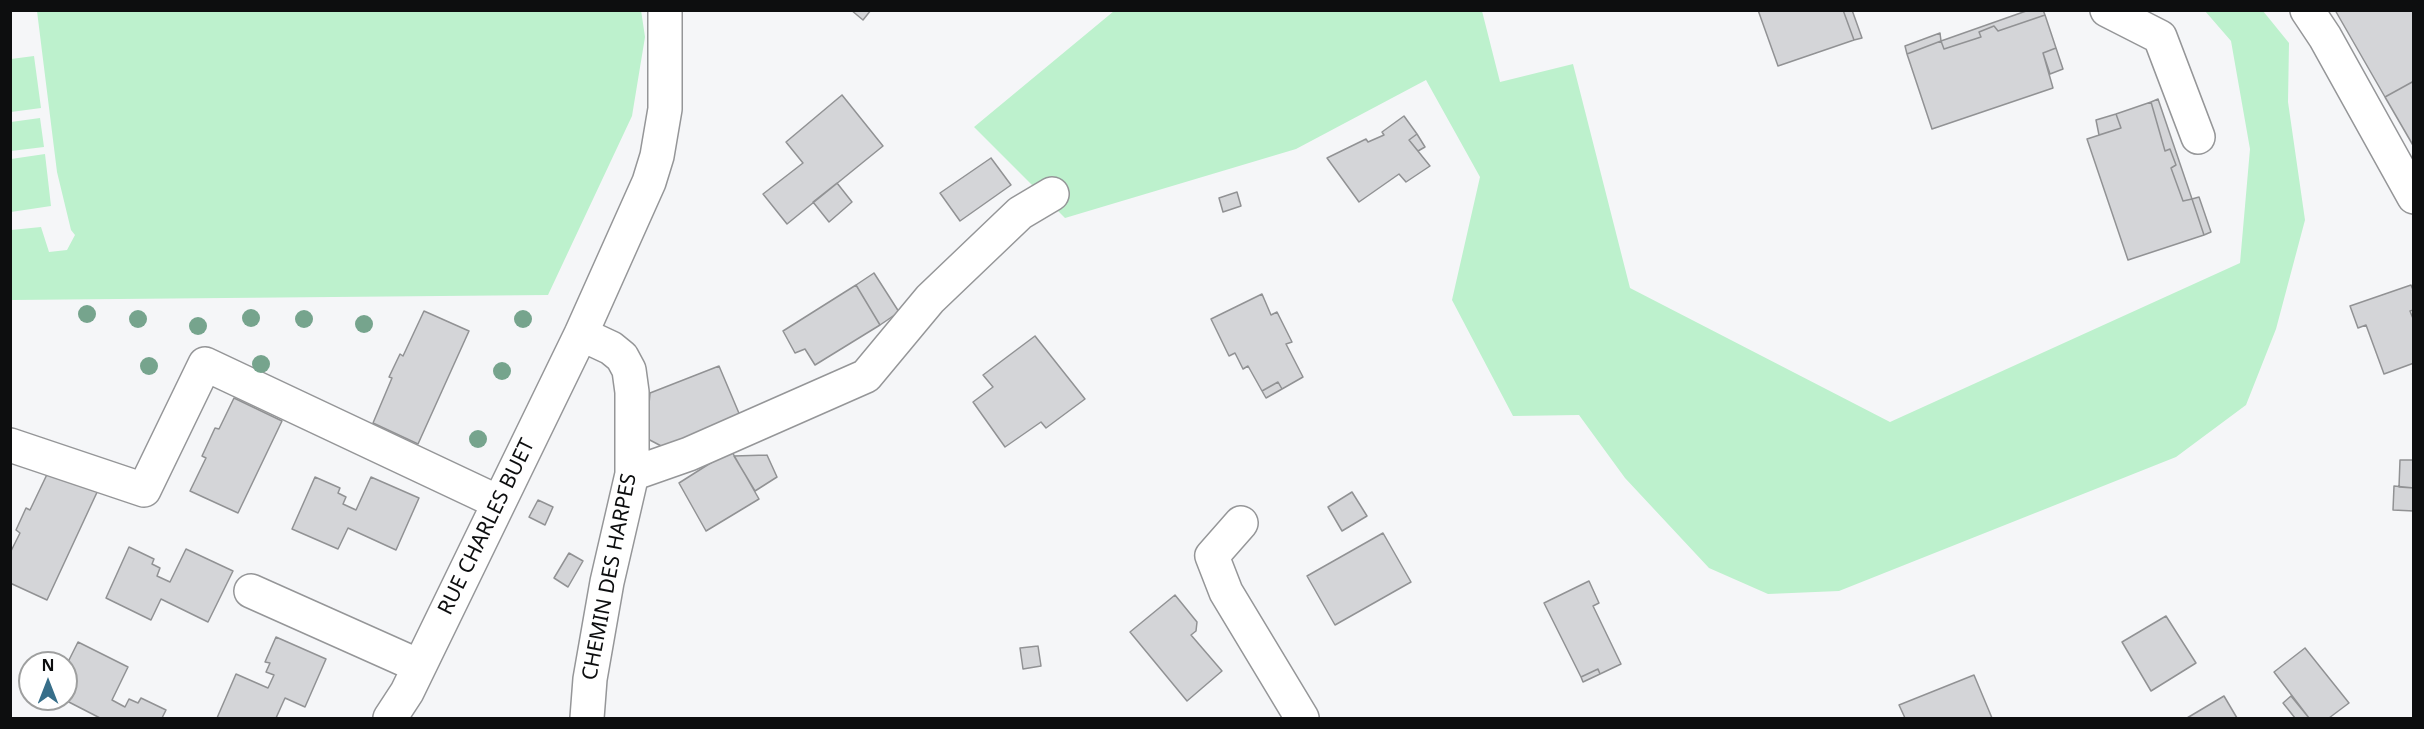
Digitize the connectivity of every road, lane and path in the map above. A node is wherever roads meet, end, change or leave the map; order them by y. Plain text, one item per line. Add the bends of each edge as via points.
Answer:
1 (665, 10) edge
2 (2107, 10) edge
3 (2307, 10) edge
4 (2198, 137) dead end
5 (1052, 194) dead end
6 (2414, 197) edge
7 (581, 334) junction
8 (10, 446) edge
9 (632, 474) junction
10 (498, 502) junction
11 (1240, 523) dead end
12 (251, 591) dead end
13 (419, 666) junction
14 (390, 718) edge
15 (587, 718) edge
16 (1302, 718) edge

1 - 7 street via 667,83 657,156
2 - 4 street via 2160,37
3 - 6 street
5 - 9 street via 1020,213 930,299 866,376 689,454
7 - 9 street, CHEMIN DES HARPES via 617,352 629,370
7 - 10 street, RUE CHARLES BUET
8 - 10 street via 144,489 205,364
9 - 15 street, CHEMIN DES HARPES via 607,582
10 - 13 street, RUE CHARLES BUET
11 - 16 street via 1212,556 1226,592
12 - 13 street
13 - 14 street, RUE CHARLES BUET

